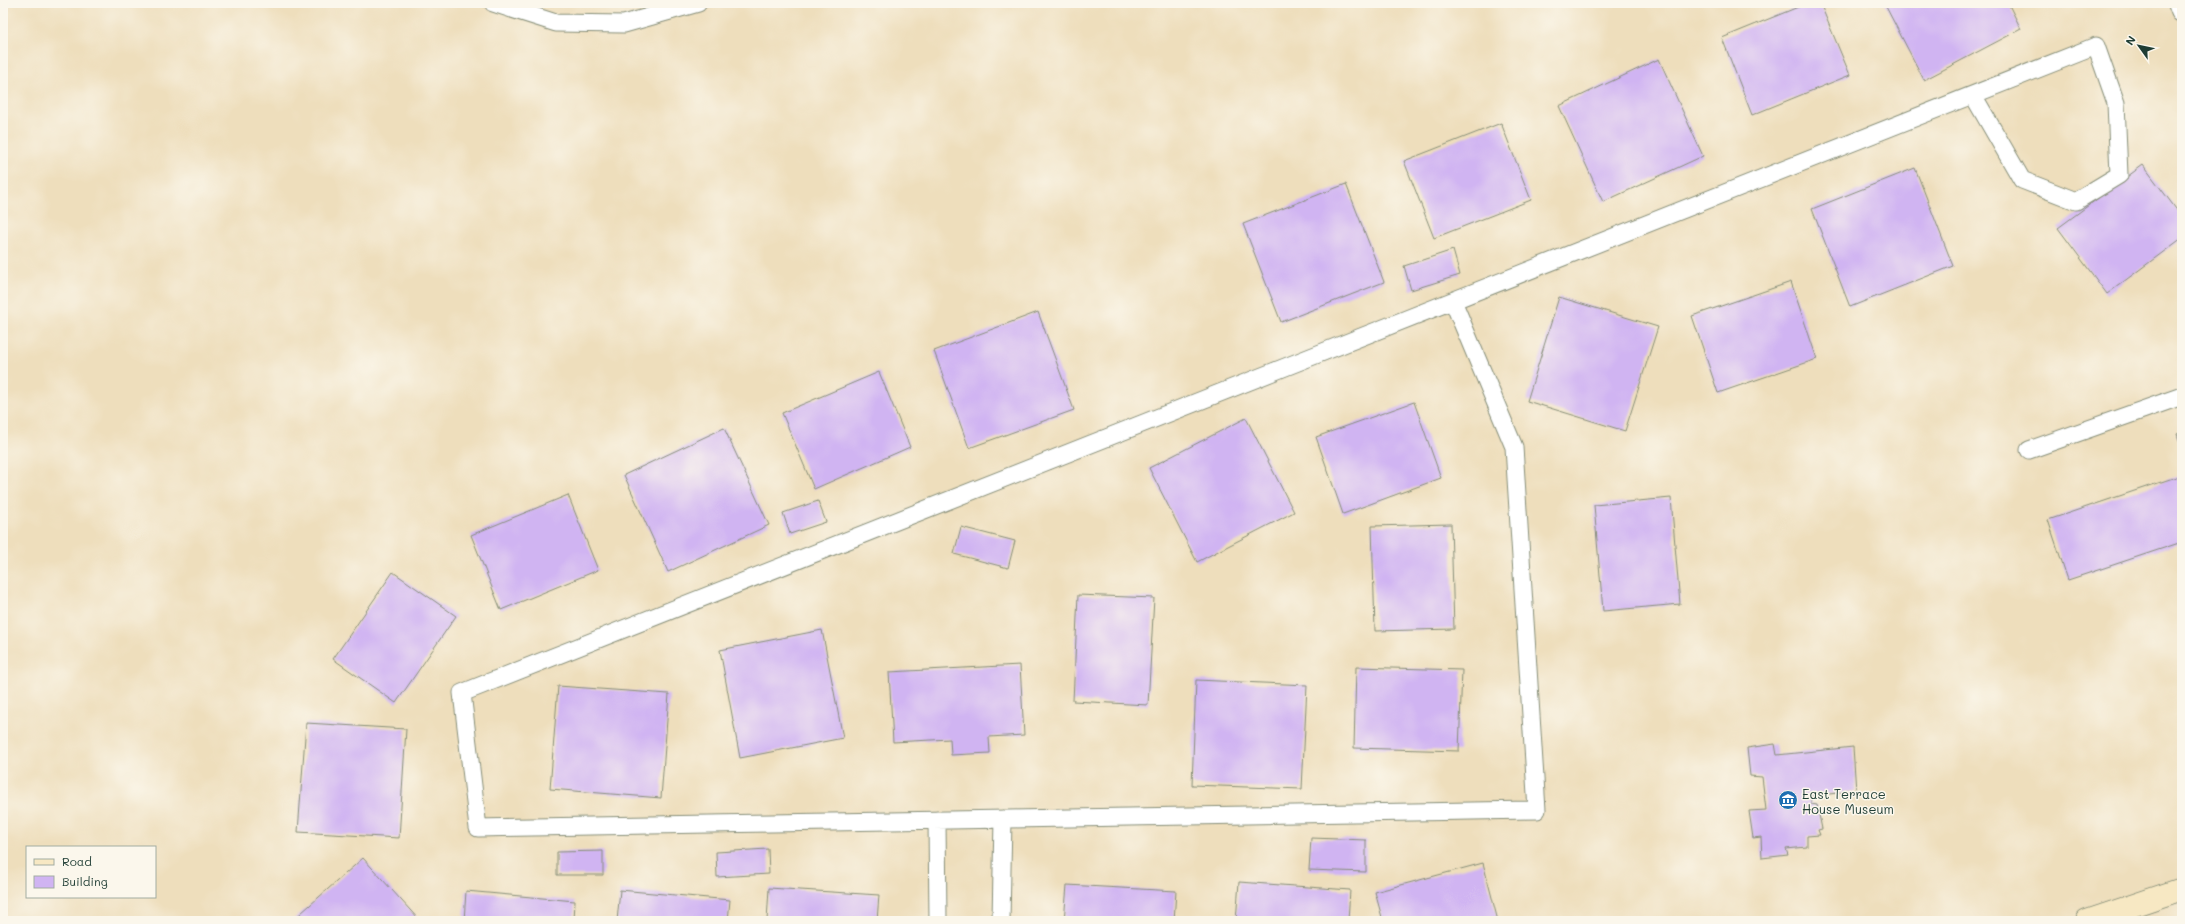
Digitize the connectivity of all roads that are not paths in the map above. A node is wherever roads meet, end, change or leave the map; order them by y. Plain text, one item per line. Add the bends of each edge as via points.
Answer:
1 (493, 3) edge
2 (698, 3) edge
3 (2179, 3) edge
4 (2182, 11) edge
5 (1972, 95) junction
6 (1453, 301) junction
7 (2182, 396) edge
8 (2029, 450) dead end
9 (1003, 819) junction
10 (937, 820) junction
11 (2182, 889) edge
12 (938, 921) edge
13 (1001, 921) edge
14 (2087, 921) edge

1 - 2 lane via 556,22 624,24
3 - 4 street
5 - 5 lane via 2022,180 2076,201 2119,175 2116,103 2096,46
5 - 6 lane
6 - 9 lane via 1514,447 1537,810
6 - 10 lane via 462,693 478,828
7 - 8 lane
9 - 10 lane
9 - 13 lane
10 - 12 lane
11 - 14 main road

